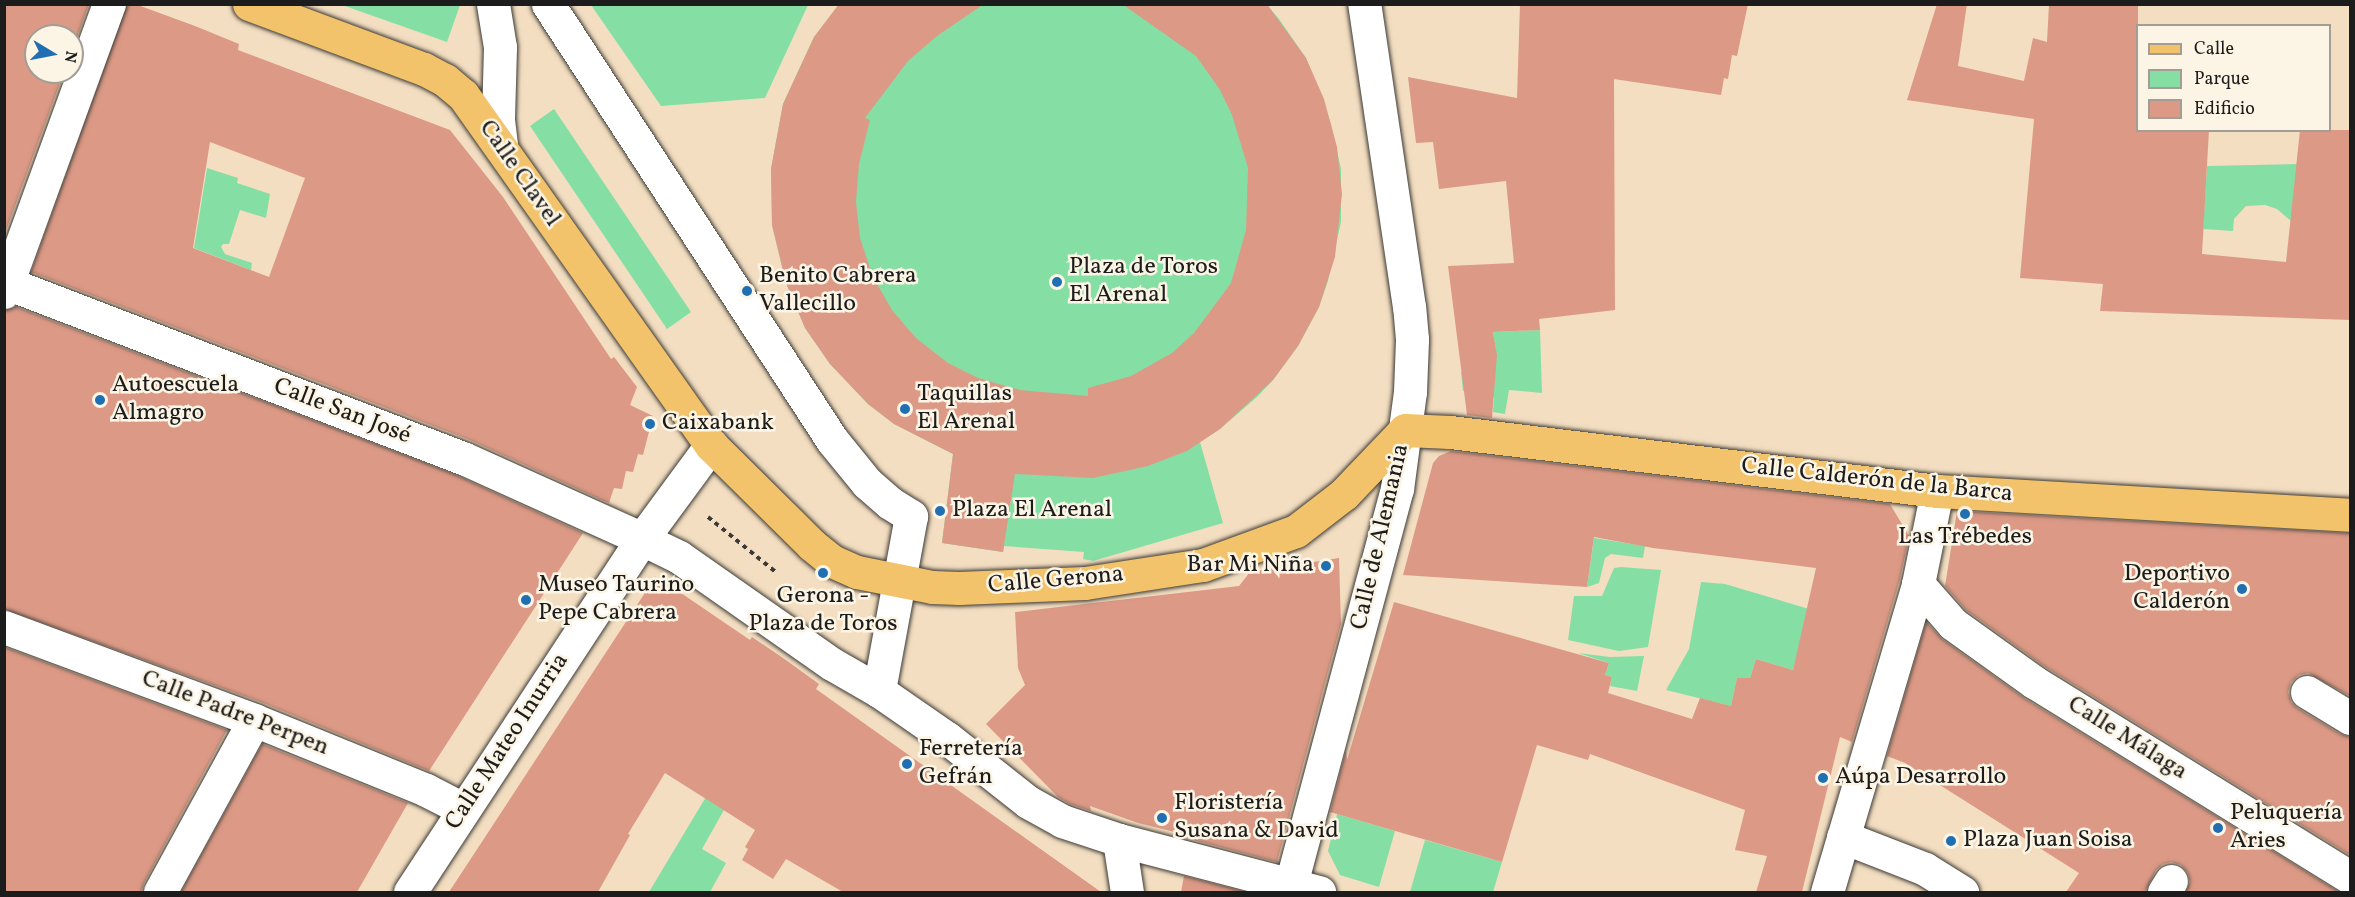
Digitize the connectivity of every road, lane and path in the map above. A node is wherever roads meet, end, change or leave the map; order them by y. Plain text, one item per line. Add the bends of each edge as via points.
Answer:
1 (109, 4) edge
2 (249, 4) edge
3 (493, 4) edge
4 (548, 4) edge
5 (1364, 4) edge
6 (501, 146) junction
7 (5, 286) edge
8 (1406, 430) junction
9 (711, 445) junction
10 (1937, 491) junction
11 (2350, 515) edge
12 (642, 539) junction
13 (897, 581) junction
14 (1918, 584) junction
15 (4, 627) edge
16 (879, 691) junction
17 (2307, 692) dead end
18 (2350, 718) edge
19 (254, 720) junction
20 (463, 809) junction
21 (1843, 837) junction
22 (1119, 840) junction
23 (2350, 877) edge
24 (1305, 888) edge
25 (160, 892) edge
26 (410, 892) edge
27 (1127, 892) edge
28 (1827, 892) edge
29 (1962, 892) edge

1 - 7 street
2 - 6 main road, Calle Clavel via 445,80 463,94
3 - 6 street via 500,47
4 - 13 street via 832,440 867,483 911,516
5 - 8 street, Calle de Alemania via 1409,307 1412,366
6 - 9 main road, Calle Clavel
7 - 12 street, Calle San José via 463,458
8 - 10 main road, Calle Calderón de la Barca via 1450,432
8 - 13 main road, Calle Gerona via 1344,494 1296,531 1203,565 1085,583 959,588
8 - 24 street, Calle de Alemania via 1397,489
9 - 12 street, Calle Mateo Inurria
9 - 13 main road, Calle Gerona via 832,561 857,572
10 - 11 main road, Calle Calderón de la Barca
10 - 14 street
12 - 16 street, Calle San José via 679,557 832,664
12 - 20 street, Calle Mateo Inurria
13 - 16 street
14 - 21 street
14 - 23 street, Calle Málaga via 1953,624 2034,682
15 - 19 street, Calle Padre Perpen
16 - 22 street, Calle San José via 1043,812
17 - 18 street
19 - 20 street, Calle Padre Perpen
19 - 25 street
20 - 26 street, Calle Mateo Inurria
21 - 28 street
21 - 29 street via 1925,869
22 - 24 street, Calle San José
22 - 27 street

